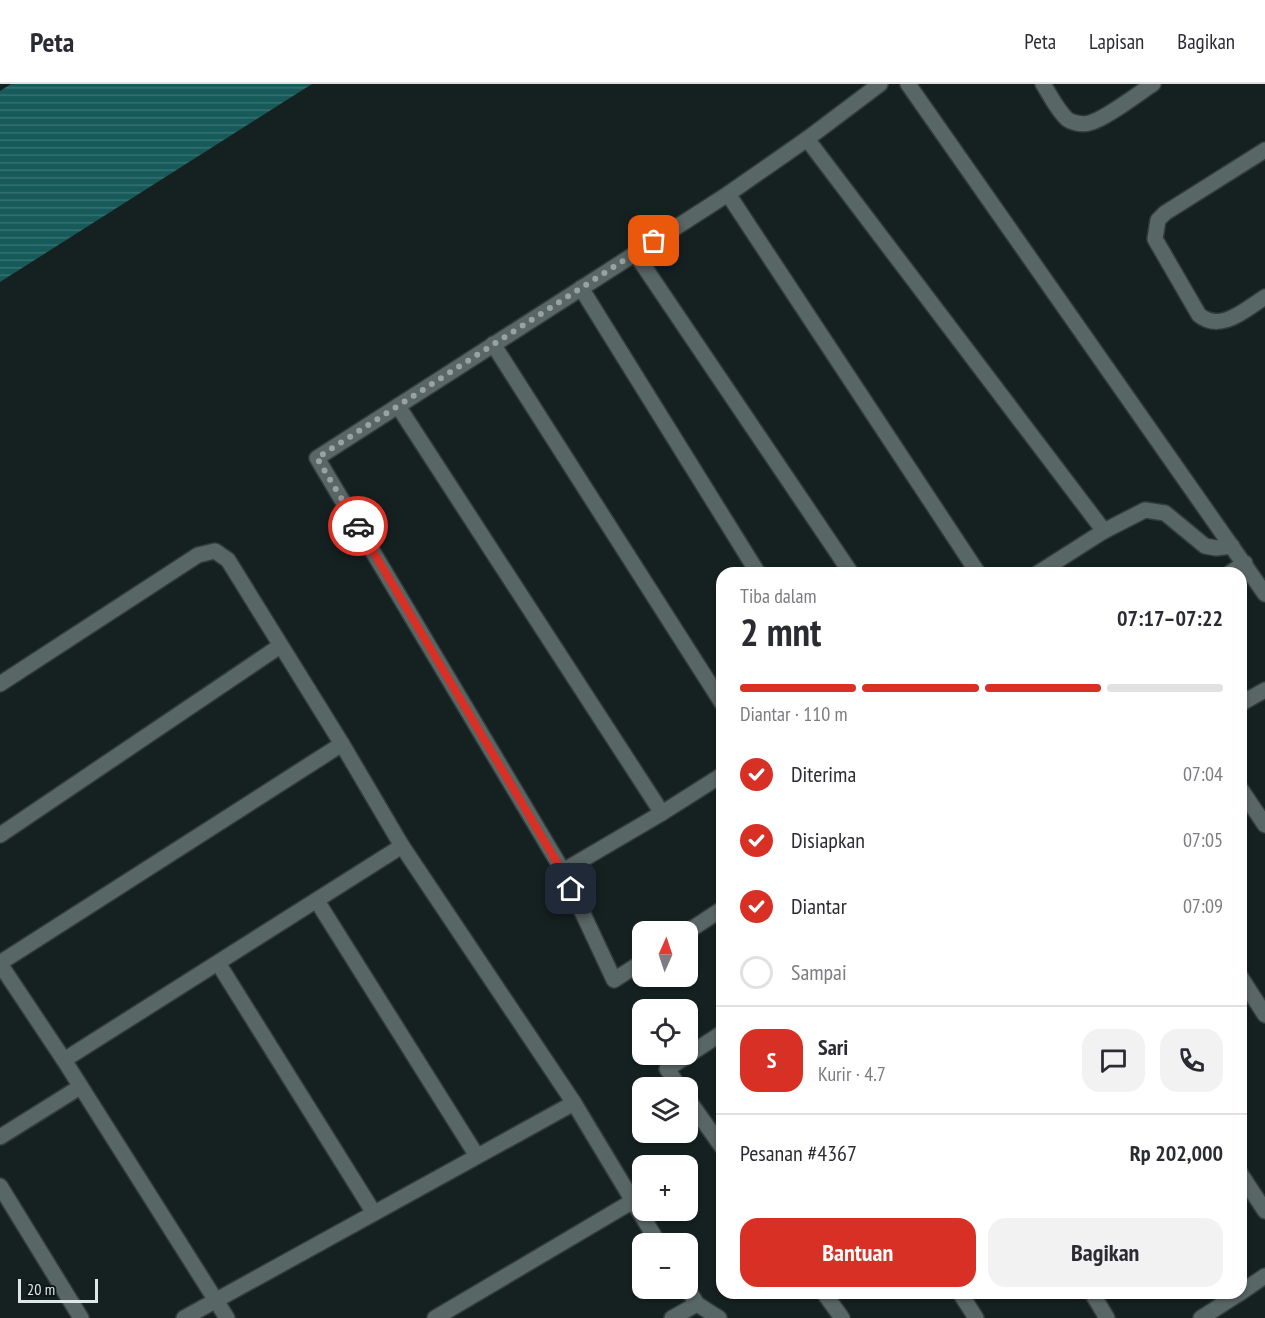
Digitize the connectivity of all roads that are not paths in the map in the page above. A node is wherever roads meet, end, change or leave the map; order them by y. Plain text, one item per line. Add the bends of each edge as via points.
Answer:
1 (880, 84) edge
2 (908, 84) edge
3 (1043, 84) edge
4 (1153, 84) edge
5 (807, 139) junction
6 (1265, 150) edge
7 (728, 194) junction
8 (635, 253) junction
9 (580, 288) junction
10 (1265, 297) edge
11 (493, 344) junction
12 (398, 406) junction
13 (1104, 531) junction
14 (1232, 546) junction
15 (1245, 563) junction
16 (754, 567) edge
17 (847, 567) edge
18 (974, 567) edge
19 (1047, 567) edge
20 (1239, 567) edge
21 (1265, 594) edge
22 (280, 646) junction
23 (0, 684) edge
24 (1265, 690) edge
25 (716, 695) edge
26 (1247, 700) edge
27 (342, 744) junction
28 (716, 779) edge
29 (1247, 798) edge
30 (662, 813) junction
31 (1265, 825) edge
32 (0, 835) edge
33 (402, 846) junction
34 (562, 871) junction
35 (317, 901) junction
36 (716, 913) edge
37 (698, 925) edge
38 (218, 963) junction
39 (632, 968) edge
40 (2, 971) edge
41 (1247, 987) edge
42 (1265, 1015) edge
43 (716, 1037) edge
44 (64, 1060) junction
45 (672, 1077) edge
46 (80, 1087) junction
47 (574, 1102) junction
48 (698, 1113) edge
49 (0, 1137) edge
50 (716, 1139) edge
51 (477, 1156) junction
52 (1247, 1184) edge
53 (0, 1186) edge
54 (632, 1199) edge
55 (632, 1202) edge
56 (1265, 1212) edge
57 (374, 1213) junction
58 (1265, 1276) edge
59 (1247, 1288) edge
60 (694, 1299) edge
61 (828, 1299) edge
62 (964, 1299) edge
63 (1096, 1299) edge
64 (1230, 1299) edge
65 (216, 1300) junction
66 (697, 1304) junction
67 (81, 1318) edge
68 (184, 1318) edge
69 (227, 1318) edge
70 (435, 1318) edge
71 (672, 1318) edge
72 (719, 1318) edge
73 (842, 1318) edge
74 (976, 1318) edge
75 (1107, 1318) edge
76 (1201, 1318) edge

1 - 5 street
2 - 14 street
3 - 4 street via 1063,114 1079,124 1101,117
5 - 7 street
5 - 13 street
6 - 10 street via 1165,213 1158,220 1155,239 1206,321 1230,319
7 - 8 street
7 - 18 street
8 - 9 street
8 - 17 street
9 - 11 street
9 - 16 street
11 - 12 street
11 - 25 street
12 - 30 street
12 - 34 street via 317,458
13 - 14 street via 1145,510 1165,513 1206,546
13 - 19 street
14 - 15 street
15 - 20 street
15 - 21 street
22 - 23 street via 228,560 215,551 198,555
22 - 27 street
22 - 32 street
24 - 26 street
27 - 33 street
27 - 40 street
28 - 30 street
29 - 31 street
30 - 34 street
33 - 35 street
33 - 47 street
34 - 39 street via 614,980
35 - 38 street
35 - 51 street
36 - 37 street
38 - 44 street
38 - 57 street
40 - 44 street
41 - 42 street
43 - 45 street via 667,1069
44 - 46 street
46 - 49 street
46 - 65 street
47 - 51 street
47 - 54 street
48 - 50 street
51 - 57 street
52 - 56 street
53 - 67 street
55 - 70 street
57 - 65 street
58 - 59 street
60 - 66 street
61 - 73 street
62 - 74 street
63 - 75 street
64 - 76 street
65 - 68 street
65 - 69 street
66 - 71 street
66 - 72 street

